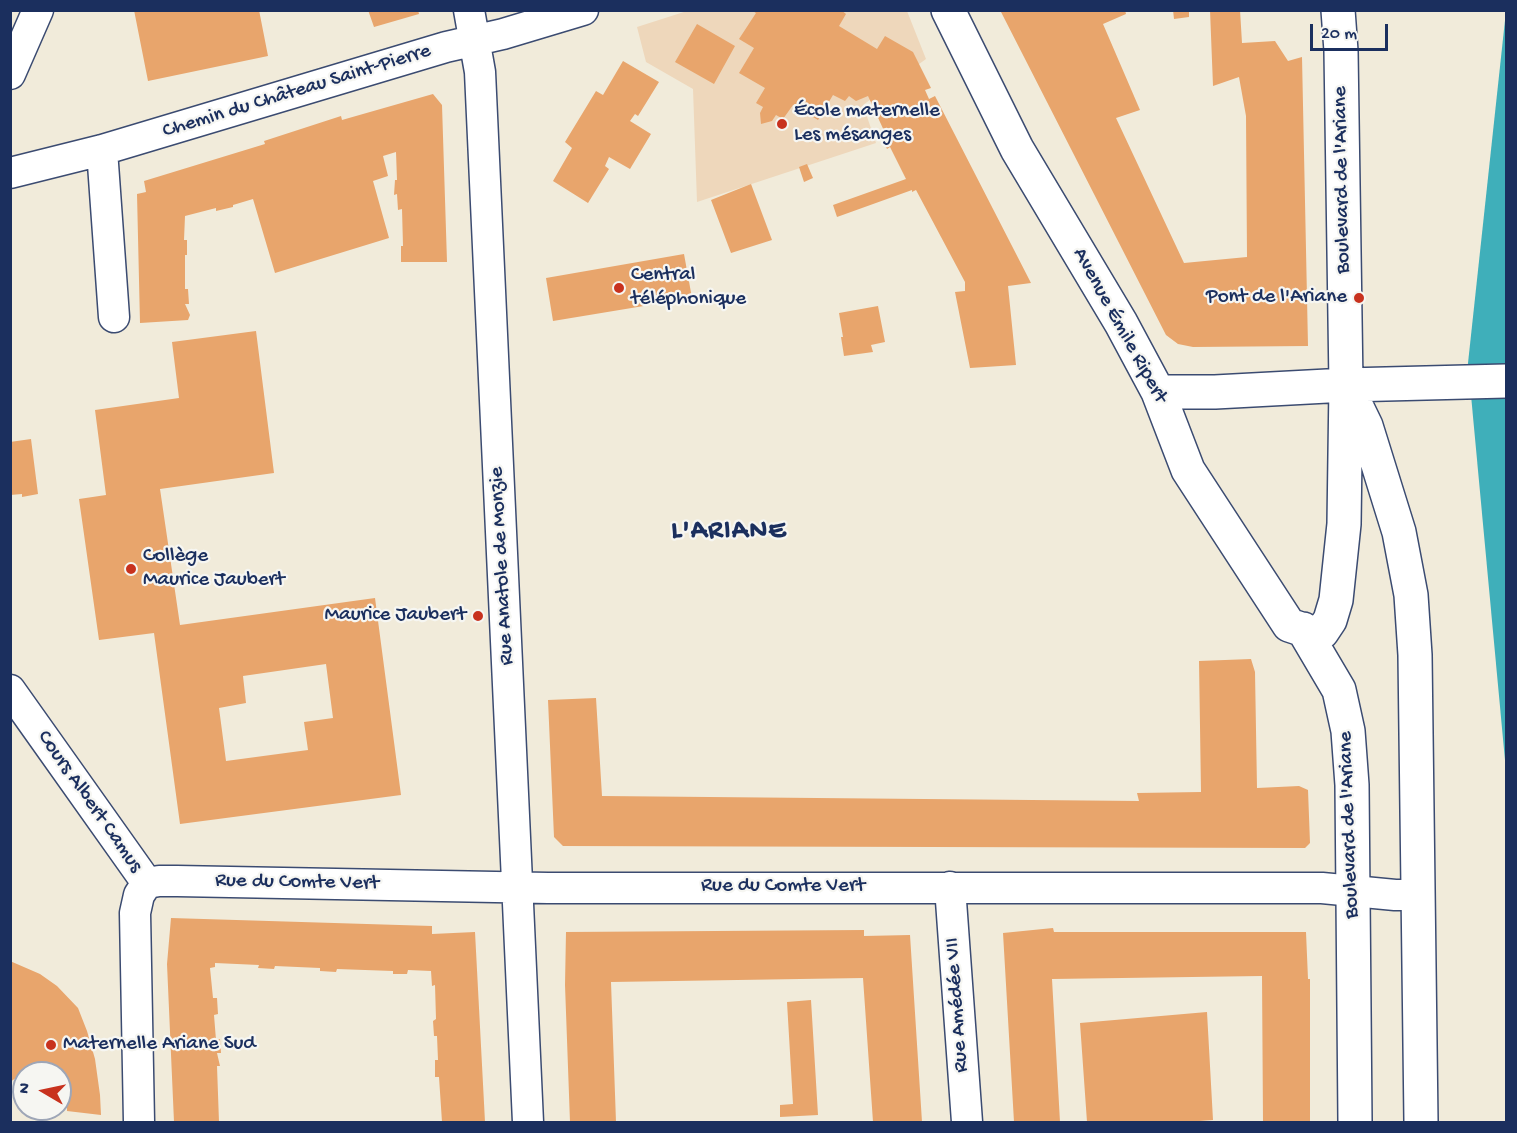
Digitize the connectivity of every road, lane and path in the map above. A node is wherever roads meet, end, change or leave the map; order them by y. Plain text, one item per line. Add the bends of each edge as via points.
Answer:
1 (38, 10) edge
2 (469, 10) edge
3 (583, 10) edge
4 (948, 10) edge
5 (1338, 10) edge
6 (476, 40) junction
7 (10, 74) edge
8 (102, 150) junction
9 (10, 173) edge
10 (114, 317) dead end
11 (1506, 381) edge
12 (1346, 385) junction
13 (1158, 393) junction
14 (1303, 629) junction
15 (10, 690) edge
16 (147, 883) junction
17 (518, 887) junction
18 (950, 887) junction
19 (1353, 890) junction
20 (1419, 895) junction
21 (139, 1122) edge
22 (528, 1122) edge
23 (967, 1122) edge
24 (1355, 1122) edge
25 (1421, 1122) edge

1 - 7 street
2 - 6 street, Rue Anatole de Monzie
3 - 6 street, Chemin du Château Saint-Pierre
4 - 13 street, Avenue Émile Ripert via 1017,149
5 - 12 street, Boulevard de l'Ariane
6 - 8 street, Chemin du Château Saint-Pierre
6 - 17 street, Rue Anatole de Monzie
8 - 9 street, Chemin du Château Saint-Pierre
8 - 10 street
11 - 12 street
12 - 13 street
12 - 14 street, Boulevard de l'Ariane via 1344,524 1336,600 1322,632
12 - 20 street, Boulevard de l'Ariane via 1366,426 1399,532 1412,595
13 - 14 street, Avenue Émile Ripert via 1188,470 1289,626
14 - 19 street, Boulevard de l'Ariane via 1339,690 1348,731
15 - 16 street, Cours Albert Camus
16 - 17 street, Rue du Comte Vert
16 - 21 street via 135,913
17 - 18 street, Rue du Comte Vert
17 - 22 street, Rue Anatole de Monzie
18 - 19 street, Rue du Comte Vert
18 - 23 street, Rue Amédée VII
19 - 20 street, Rue du Comte Vert
19 - 24 street, Boulevard de l'Ariane
20 - 25 street, Boulevard de l'Ariane

